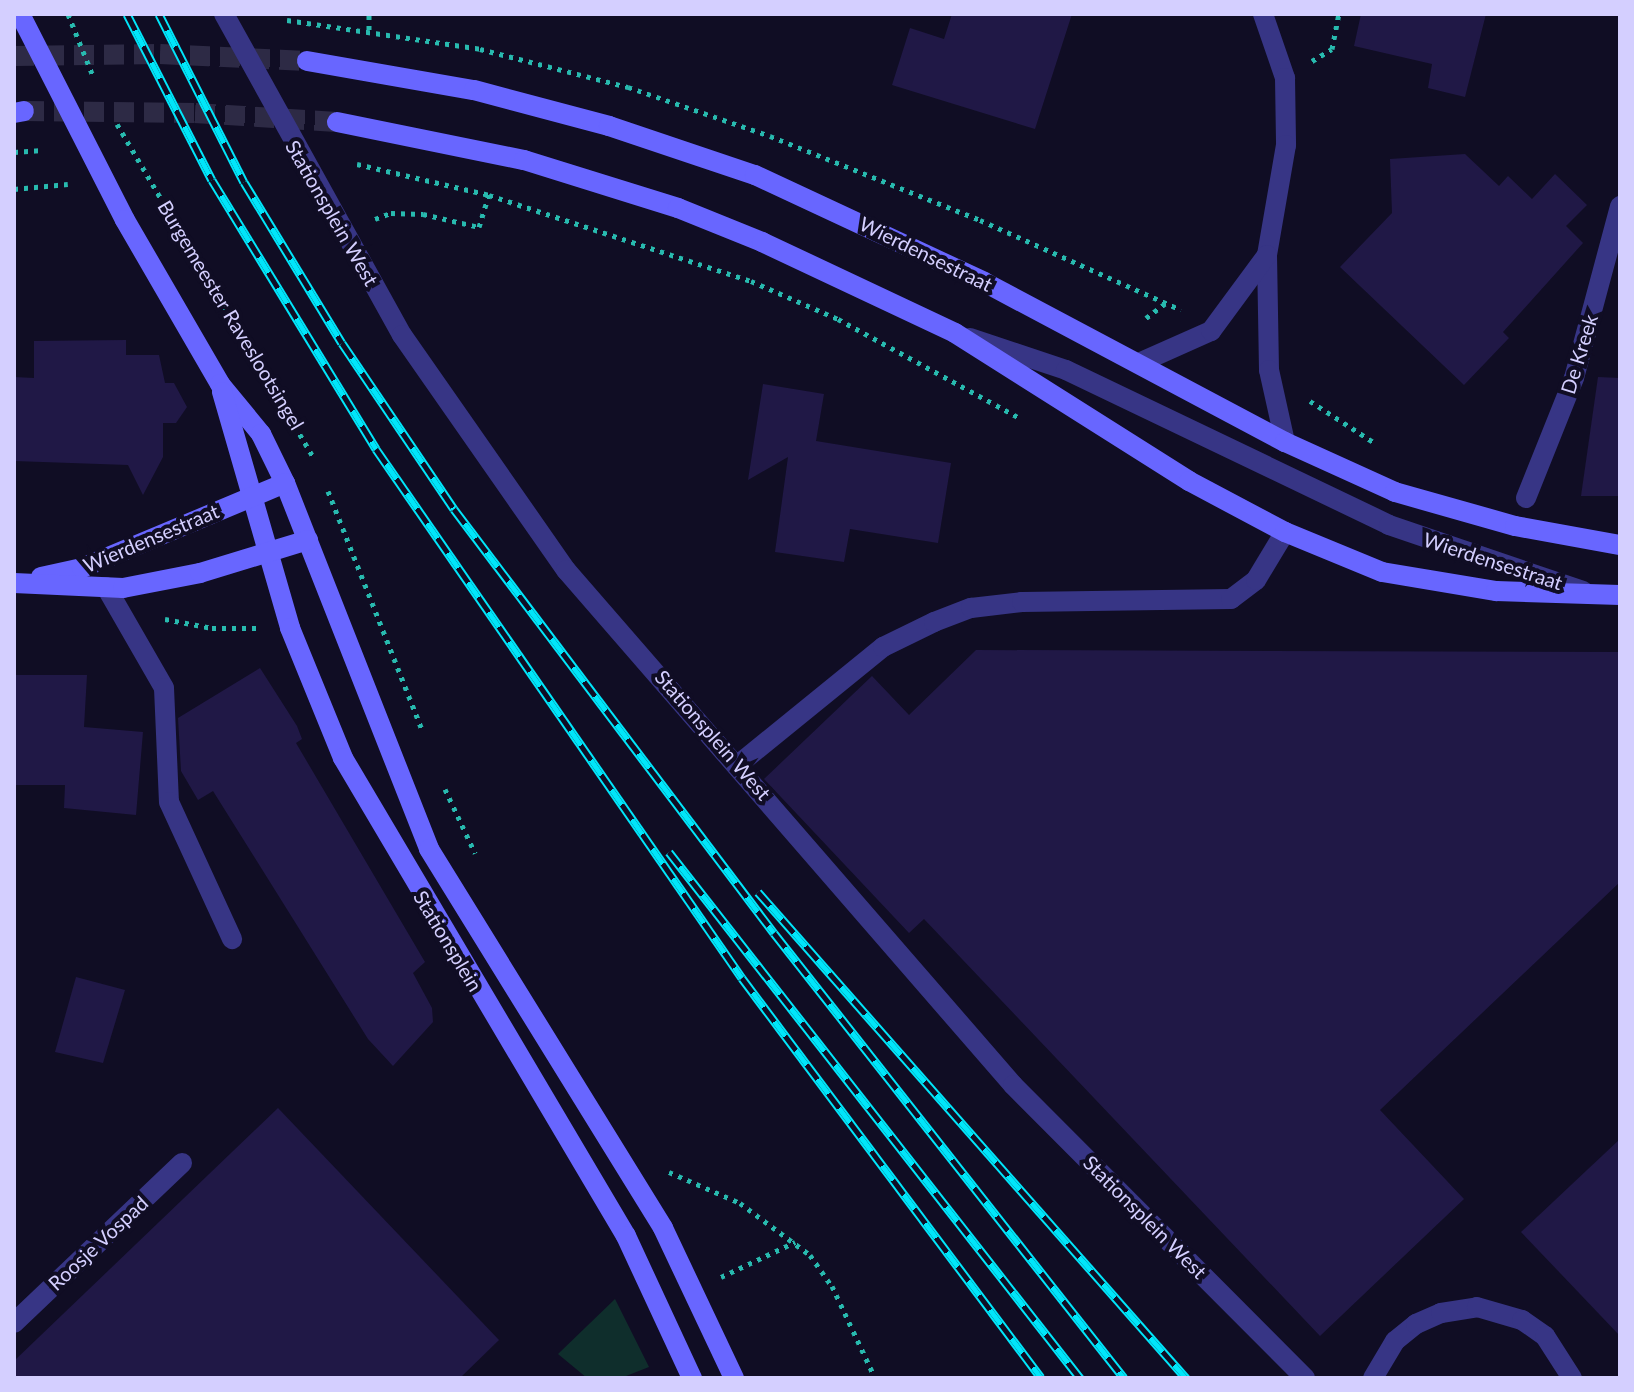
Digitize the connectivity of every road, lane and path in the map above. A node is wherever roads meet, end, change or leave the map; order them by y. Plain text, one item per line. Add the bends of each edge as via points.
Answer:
1 (20, 14) edge
2 (68, 14) edge
3 (224, 14) edge
4 (369, 14) edge
5 (1263, 14) edge
6 (1339, 14) edge
7 (369, 30) dead end
8 (307, 61) tunnel mouth
9 (1285, 78) junction
10 (96, 84) dead end
11 (110, 111) dead end
12 (337, 122) tunnel mouth
13 (43, 150) dead end
14 (14, 152) edge
15 (357, 164) dead end
16 (34, 188) dead end
17 (14, 189) edge
18 (489, 195) junction
19 (1620, 206) edge
20 (342, 233) junction
21 (1267, 255) junction
22 (1168, 302) dead end
23 (1146, 318) dead end
24 (955, 333) junction
25 (1139, 363) junction
26 (1269, 370) junction
27 (220, 384) junction
28 (1024, 420) dead end
29 (1285, 442) junction
30 (1387, 451) dead end
31 (319, 470) dead end
32 (285, 483) junction
33 (325, 484) dead end
34 (248, 497) junction
35 (1526, 498) dead end
36 (1285, 532) junction
37 (308, 540) junction
38 (1620, 545) edge
39 (267, 555) junction
40 (14, 583) edge
41 (114, 588) junction
42 (1593, 594) junction
43 (1620, 595) edge
44 (382, 622) junction
45 (341, 627) junction
46 (290, 628) junction
47 (427, 745) dead end
48 (739, 764) junction
49 (443, 785) dead end
50 (482, 868) dead end
51 (232, 939) dead end
52 (661, 1160) dead end
53 (182, 1163) dead end
54 (796, 1241) junction
55 (695, 1293) junction
56 (14, 1323) edge
57 (692, 1378) edge
58 (734, 1378) edge
59 (875, 1378) edge
60 (1305, 1378) edge
61 (1373, 1378) edge
62 (1572, 1378) edge

1 - 27 main road, Burgemeester Raveslootsingel via 125,220
2 - 10 path
3 - 20 street, Stationsplein West
4 - 7 path
5 - 9 street
6 - 9 path via 1332,49
8 - 25 main road, Wierdensestraat via 474,90 691,152 859,222
9 - 21 street via 1286,145
11 - 31 path, Burgemeester Raveslootsingel via 300,427
12 - 24 main road, Wierdensestraat via 524,160 678,208 858,284
13 - 14 path
15 - 18 path
16 - 17 path
18 - 20 path via 479,227 391,213
18 - 28 path via 751,281 838,319
19 - 35 street, De Kreek via 1574,378
20 - 48 street, Stationsplein West via 402,335 566,570
21 - 25 street via 1211,331
21 - 26 street
22 - 23 path
24 - 36 main road, Wierdensestraat via 1155,461
24 - 42 street, Wierdensestraat via 1066,370 1389,525
25 - 29 main road, Wierdensestraat
26 - 29 street
26 - 30 path
27 - 32 main road, Burgemeester Raveslootsingel via 261,434
27 - 34 main road, Burgemeester Raveslootsingel
29 - 38 main road, Wierdensestraat via 1395,492 1515,526
32 - 34 main road, Wierdensestraat
32 - 37 main road, Burgemeester Raveslootsingel
33 - 44 path
34 - 39 main road, Burgemeester Raveslootsingel
34 - 40 main road, Wierdensestraat via 82,568
36 - 42 main road, Wierdensestraat via 1382,572 1447,586
36 - 48 street via 1256,580 1231,599 1022,602 971,608 934,622 883,647
37 - 39 main road, Wierdensestraat
37 - 45 main road, Stationsplein
39 - 41 main road, Wierdensestraat
39 - 46 main road, Stationsplein
40 - 41 main road, Wierdensestraat
41 - 46 path, Wierdensestraat via 175,624
41 - 51 street via 164,688 169,802
42 - 43 main road, Wierdensestraat
44 - 45 path
44 - 47 path
45 - 55 main road, Stationsplein via 429,849 606,1130
46 - 57 main road, Stationsplein via 343,758 626,1236
48 - 60 street, Stationsplein West via 1013,1085
49 - 50 path
52 - 54 path via 669,1172 740,1203
53 - 56 street, Roosje Vospad
54 - 55 path via 754,1258
54 - 59 path via 832,1286
55 - 58 main road, Stationsplein
61 - 62 street via 1395,1341 1416,1324 1477,1307 1522,1320 1545,1336

